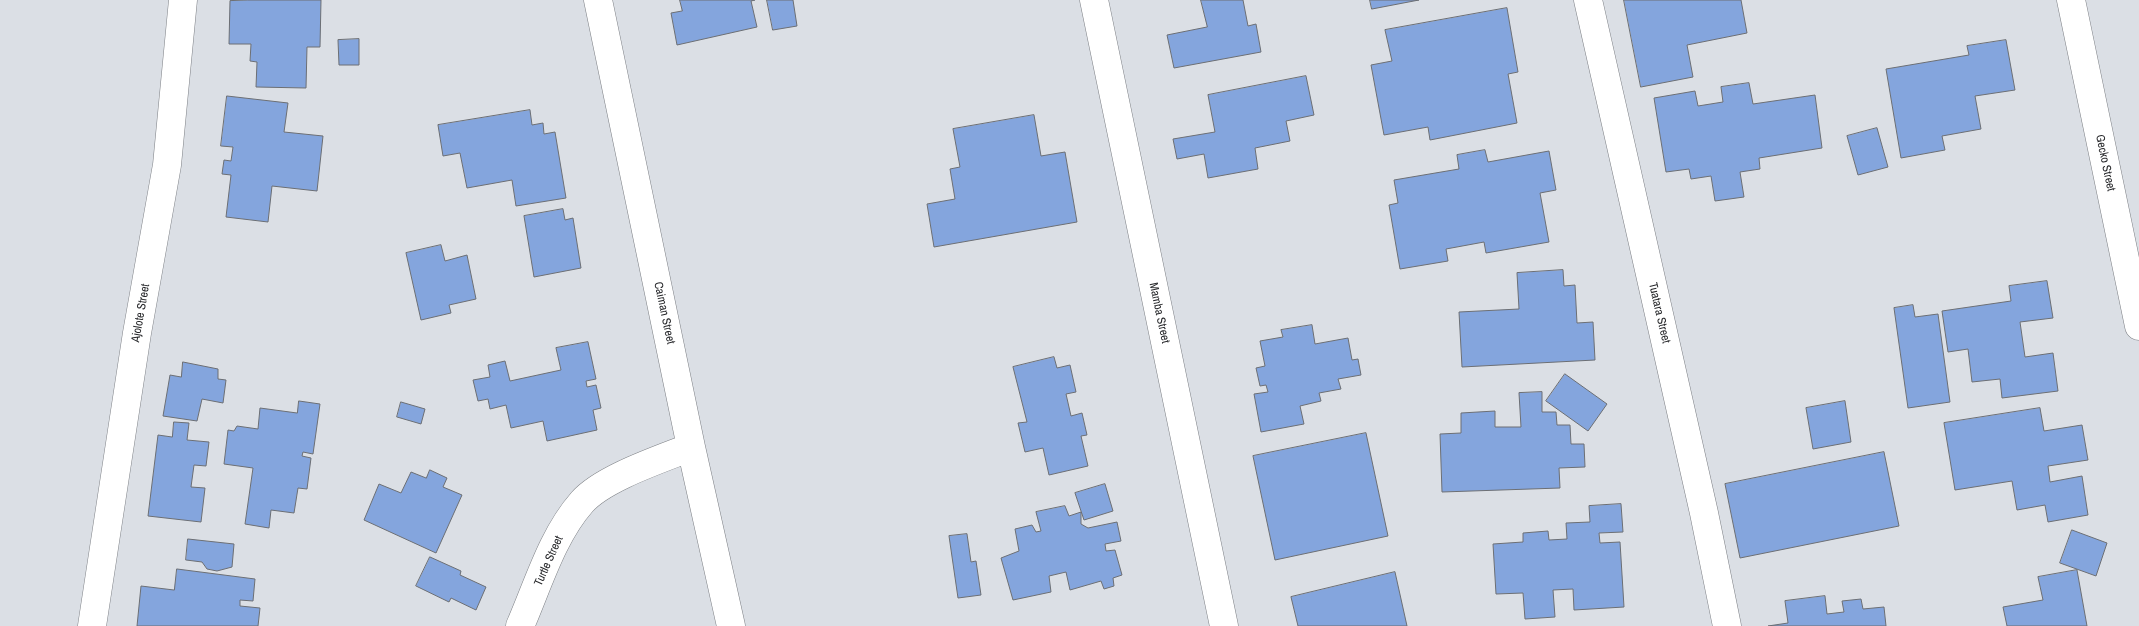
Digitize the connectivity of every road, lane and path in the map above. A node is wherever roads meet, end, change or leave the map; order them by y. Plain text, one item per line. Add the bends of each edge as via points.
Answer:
1 (183, 0) edge
2 (598, 0) edge
3 (1094, 0) edge
4 (1588, 0) edge
5 (2072, 0) edge
6 (2139, 326) edge
7 (691, 447) junction
8 (92, 626) edge
9 (520, 626) edge
10 (731, 626) edge
11 (1224, 626) edge
12 (1727, 626) edge

1 - 8 street, Ajolote Street via 166,165
2 - 7 street, Caiman Street
3 - 11 street, Mamba Street
4 - 12 street, Tuatara Street
5 - 6 street, Gecko Street
7 - 9 street, Turtle Street via 612,480 582,501 559,536
7 - 10 street, Caiman Street

